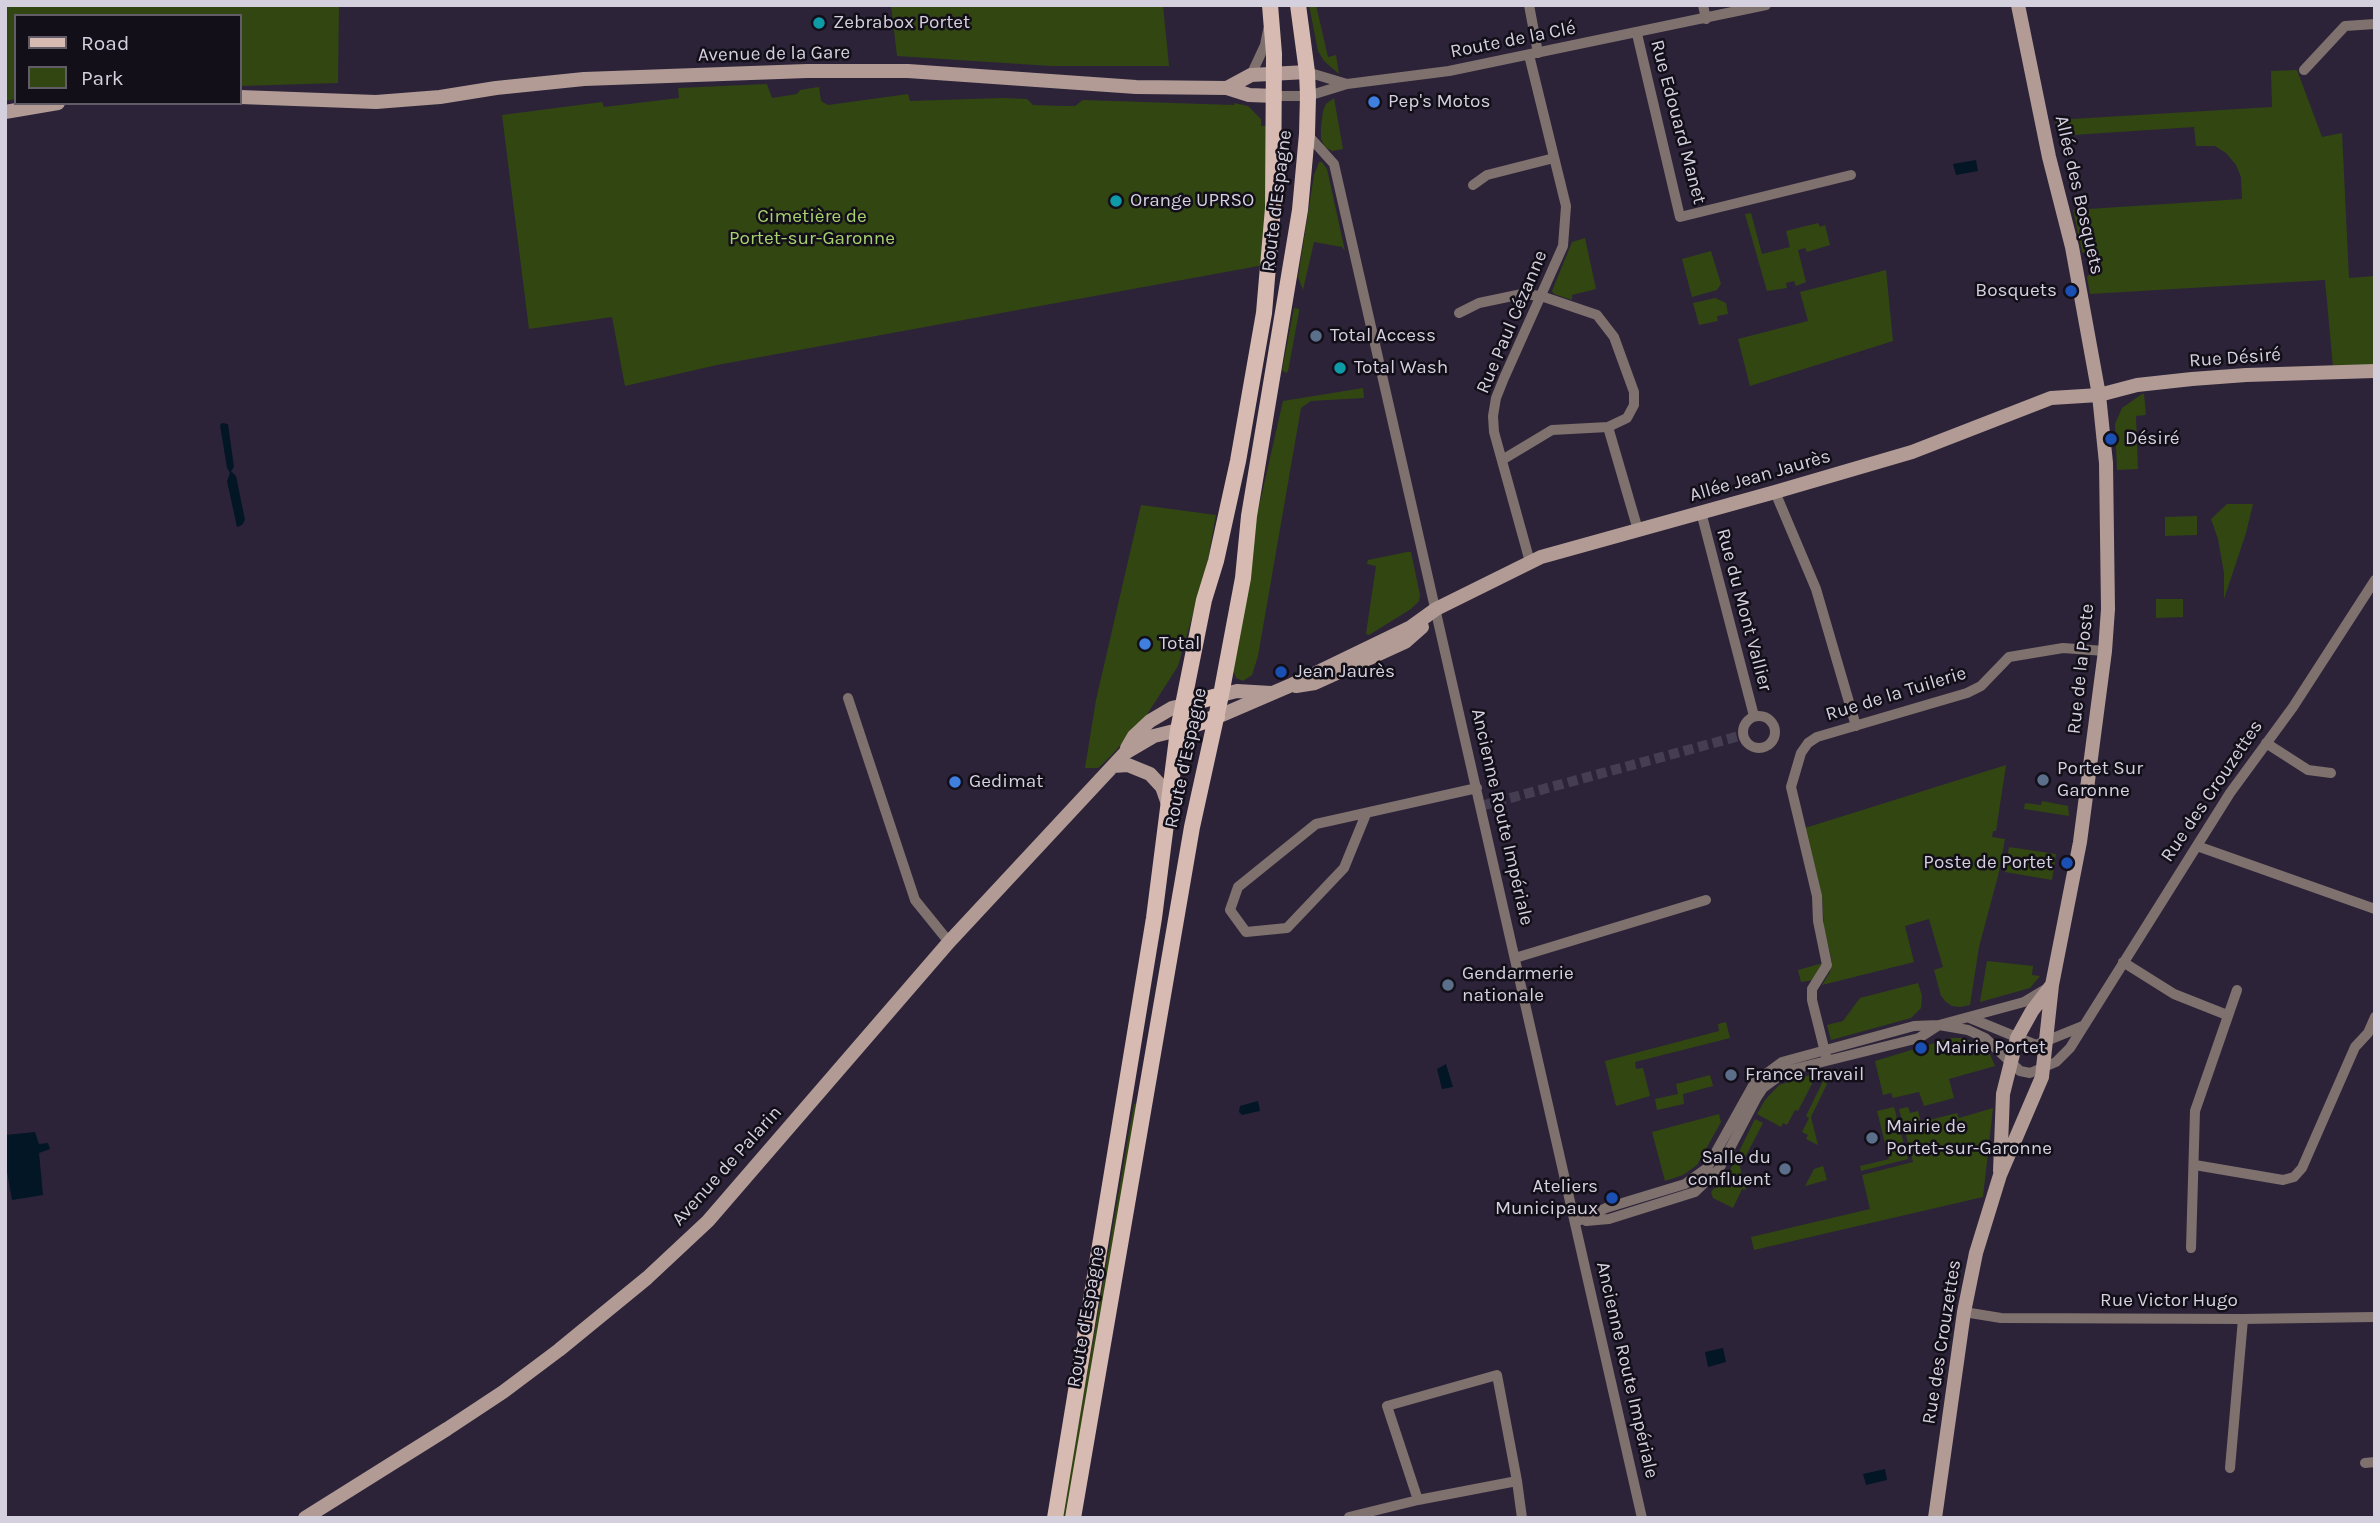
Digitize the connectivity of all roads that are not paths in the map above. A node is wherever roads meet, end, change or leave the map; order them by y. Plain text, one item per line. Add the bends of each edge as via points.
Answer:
1 (1298, 5) edge
2 (1528, 5) edge
3 (1703, 5) edge
4 (1766, 5) edge
5 (2018, 5) edge
6 (1271, 10) edge
7 (1706, 19) junction
8 (2375, 24) edge
9 (1637, 34) junction
10 (1533, 54) junction
11 (2304, 70) dead end
12 (1307, 72) junction
13 (1275, 74) junction
14 (1251, 75) junction
15 (1347, 84) junction
16 (1227, 88) junction
17 (1275, 96) junction
18 (242, 97) edge
19 (1308, 101) junction
20 (45, 105) edge
21 (5, 111) edge
22 (1307, 134) junction
23 (1554, 158) junction
24 (1851, 175) dead end
25 (1473, 185) dead end
26 (1541, 296) junction
27 (1459, 313) dead end
28 (2375, 371) edge
29 (2099, 395) junction
30 (1608, 427) junction
31 (1502, 460) junction
32 (1775, 492) junction
33 (1701, 512) junction
34 (1637, 530) junction
35 (1530, 562) junction
36 (2375, 580) edge
37 (1436, 609) junction
38 (2105, 651) junction
39 (1272, 693) junction
40 (1221, 695) junction
41 (848, 698) dead end
42 (1184, 705) junction
43 (1754, 716) dead end
44 (1217, 717) junction
45 (1856, 726) junction
46 (1178, 730) junction
47 (2266, 743) junction
48 (1125, 753) junction
49 (1112, 766) junction
50 (2331, 773) dead end
51 (1477, 788) junction
52 (1168, 813) junction
53 (1366, 814) junction
54 (2197, 846) junction
55 (1706, 900) dead end
56 (2375, 909) edge
57 (950, 942) junction
58 (1516, 958) junction
59 (2123, 962) junction
60 (2052, 985) junction
61 (2237, 990) dead end
62 (2227, 1015) junction
63 (1967, 1017) junction
64 (2375, 1017) edge
65 (1939, 1025) junction
66 (2083, 1026) junction
67 (2017, 1038) junction
68 (2046, 1042) junction
69 (1826, 1056) junction
70 (2011, 1065) junction
71 (2043, 1068) junction
72 (2195, 1165) junction
73 (2000, 1175) junction
74 (1576, 1222) junction
75 (2191, 1248) dead end
76 (1964, 1312) junction
77 (2375, 1317) edge
78 (2243, 1319) junction
79 (2230, 1468) dead end
80 (1517, 1481) junction
81 (1418, 1500) junction
82 (1349, 1517) edge
83 (305, 1518) edge
84 (1055, 1518) edge
85 (1073, 1518) edge
86 (1522, 1518) edge
87 (1642, 1518) edge
88 (1935, 1518) edge

1 - 12 main road, Route d'Espagne
2 - 10 street, Rue Paul Cézanne
3 - 7 street
4 - 7 street, Route de la Clé
5 - 29 street, Allée des Bosquets via 2072,247
6 - 13 main road, Route d'Espagne
6 - 14 street, Route d'Espagne via 1265,45
7 - 9 street, Route de la Clé
8 - 11 street via 2345,26
9 - 10 street, Route de la Clé
9 - 24 street, Rue Edouard Manet via 1681,217
10 - 15 street, Route de la Clé
10 - 23 street, Rue Paul Cézanne
12 - 13 street, Avenue de la Gare
12 - 15 street, Route de la Clé
12 - 19 main road, Route d'Espagne
13 - 14 street, Avenue de la Gare
13 - 17 main road, Route d'Espagne
14 - 16 street, Avenue de la Gare
15 - 19 street, Route de la Clé
16 - 17 street
16 - 18 street, Avenue de la Gare via 1136,87 908,71 807,71 584,79 376,102
17 - 19 street
17 - 42 main road, Route d'Espagne via 1273,208 1264,313 1238,461
19 - 22 main road, Route d'Espagne
20 - 21 street
22 - 37 street, Ancienne Route Impériale via 1334,164
22 - 40 main road, Route d'Espagne via 1300,210
23 - 25 street via 1487,175
23 - 26 street, Rue Paul Cézanne via 1566,206 1563,246
26 - 27 street via 1522,294 1479,303
26 - 30 street via 1597,315 1614,337 1634,392 1634,405 1627,418
26 - 31 street, Rue Paul Cézanne via 1496,398 1494,432
28 - 29 street, Rue Désiré via 2192,379
29 - 32 street, Allée Jean Jaurès via 2051,398 1912,452
29 - 38 street, Rue de la Poste via 2106,463
30 - 31 street via 1552,430
30 - 34 street
31 - 35 street, Rue Paul Cézanne
32 - 33 street, Allée Jean Jaurès
32 - 45 street via 1816,589
33 - 34 street, Allée Jean Jaurès
33 - 43 street, Rue du Mont Vallier
34 - 35 street, Allée Jean Jaurès
35 - 37 street, Allée Jean Jaurès
36 - 47 street, Rue des Crouzettes
37 - 39 street, Allée Jean Jaurès via 1411,626
37 - 51 street, Ancienne Route Impériale
38 - 45 street, Rue de la Tuilerie via 2063,648 2010,657 1981,686 1967,693
38 - 60 street, Rue de la Poste via 2077,866
39 - 40 street, Allée Jean Jaurès
39 - 44 street, Allée Jean Jaurès
40 - 42 main road
40 - 44 main road, Route d'Espagne
41 - 57 street via 915,900
42 - 46 main road, Route d'Espagne
42 - 48 street, Avenue de Palarin via 1150,721
44 - 46 main road
44 - 85 main road, Route d'Espagne via 1192,827
45 - 69 street, Rue de la Tuilerie via 1808,743 1792,779 1827,965 1812,989
46 - 48 street, Avenue de Palarin via 1154,736
46 - 52 main road, Route d'Espagne
47 - 50 street via 2308,770
47 - 54 street, Rue des Crouzettes
48 - 49 street, Avenue de Palarin
49 - 52 street via 1128,765 1150,774 1166,795
49 - 57 street, Avenue de Palarin
51 - 53 street
51 - 58 street, Ancienne Route Impériale
52 - 84 main road, Route d'Espagne
53 - 53 street via 1316,824 1238,887 1230,910 1246,932 1287,928 1344,869
54 - 56 street
54 - 59 street, Rue des Crouzettes
55 - 58 street
57 - 83 street, Avenue de Palarin via 708,1221 647,1278 503,1392
58 - 74 street, Ancienne Route Impériale
59 - 62 street via 2174,994
59 - 66 street, Rue des Crouzettes
60 - 63 street via 2024,1002
60 - 67 street, Rue de la Poste
60 - 68 street, Rue de la Poste
61 - 62 street
62 - 72 street via 2195,1111
63 - 65 street
63 - 67 street
64 - 72 street via 2355,1047 2294,1177 2283,1180
65 - 69 street via 1919,1038
65 - 70 street via 1984,1038
66 - 68 street
66 - 71 street, Rue des Crouzettes via 2070,1048
67 - 68 street via 2036,1045
67 - 70 street, Rue de la Poste
68 - 71 street, Rue de la Poste
69 - 74 street via 1786,1071 1763,1088 1719,1169 1695,1192 1609,1219
70 - 71 street via 2030,1073
70 - 73 street, Rue des Crouzettes via 2003,1094
71 - 73 street, Rue des Crouzettes
72 - 75 street
73 - 76 street, Rue des Crouzettes
74 - 87 street, Ancienne Route Impériale
76 - 78 street, Rue Victor Hugo via 2001,1318
76 - 88 street, Rue des Crouzettes
77 - 78 street, Rue Victor Hugo
78 - 79 street
80 - 81 street
80 - 81 street via 1497,1375 1388,1406
80 - 86 street
81 - 82 street

